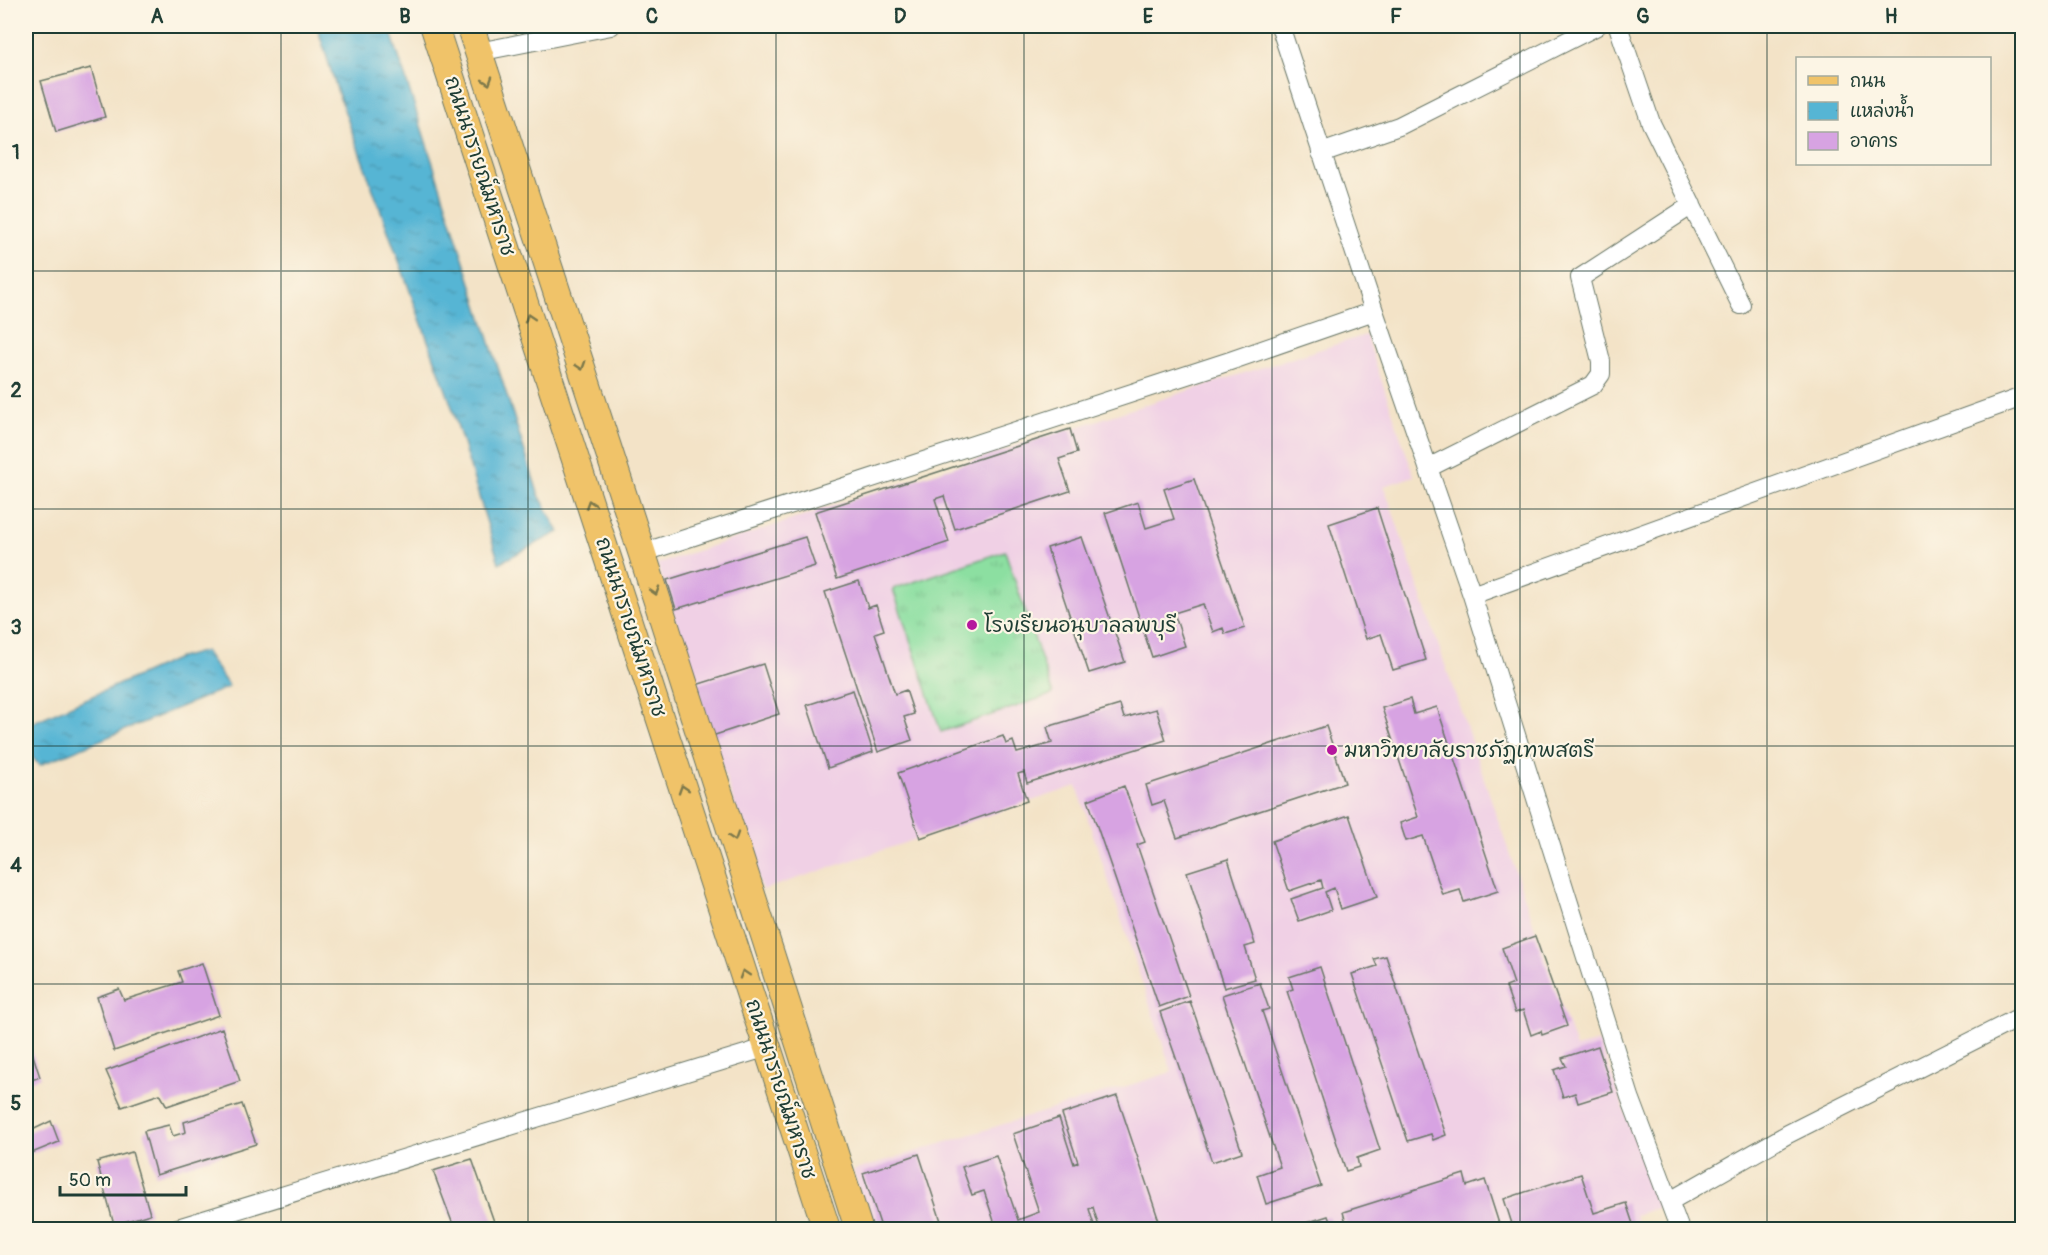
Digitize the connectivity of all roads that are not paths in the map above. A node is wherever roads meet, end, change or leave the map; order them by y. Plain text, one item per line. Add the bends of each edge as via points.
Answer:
1 (434, 26) edge
2 (470, 26) edge
3 (611, 26) edge
4 (1280, 26) edge
5 (1597, 26) edge
6 (1618, 26) edge
7 (478, 52) junction
8 (1321, 153) junction
9 (1692, 205) junction
10 (1741, 305) dead end
11 (1374, 311) junction
12 (2022, 397) edge
13 (1428, 468) junction
14 (642, 553) junction
15 (1472, 595) junction
16 (2022, 1016) edge
17 (768, 1047) junction
18 (1670, 1201) junction
19 (171, 1230) edge
20 (827, 1230) edge
21 (859, 1230) edge
22 (1680, 1230) edge

17 -> 1 main road, ถนนนารายณ์มหาราช
2 - 7 main road, ถนนนารายณ์มหาราช
3 - 7 street
4 - 8 street
5 - 8 street via 1399,126
6 - 9 street via 1651,123
7 -> 14 main road, ถนนนารายณ์มหาราช
8 - 11 street
9 - 10 street
9 - 13 street via 1580,278 1601,361 1601,374 1593,385
11 - 13 street
11 - 14 street
12 - 15 street
13 - 15 street
14 -> 21 main road, ถนนนารายณ์มหาราช
15 - 18 street via 1630,1097
16 - 18 street via 1788,1134
17 - 19 street
17 - 20 main road, ถนนนารายณ์มหาราช
18 - 22 street

